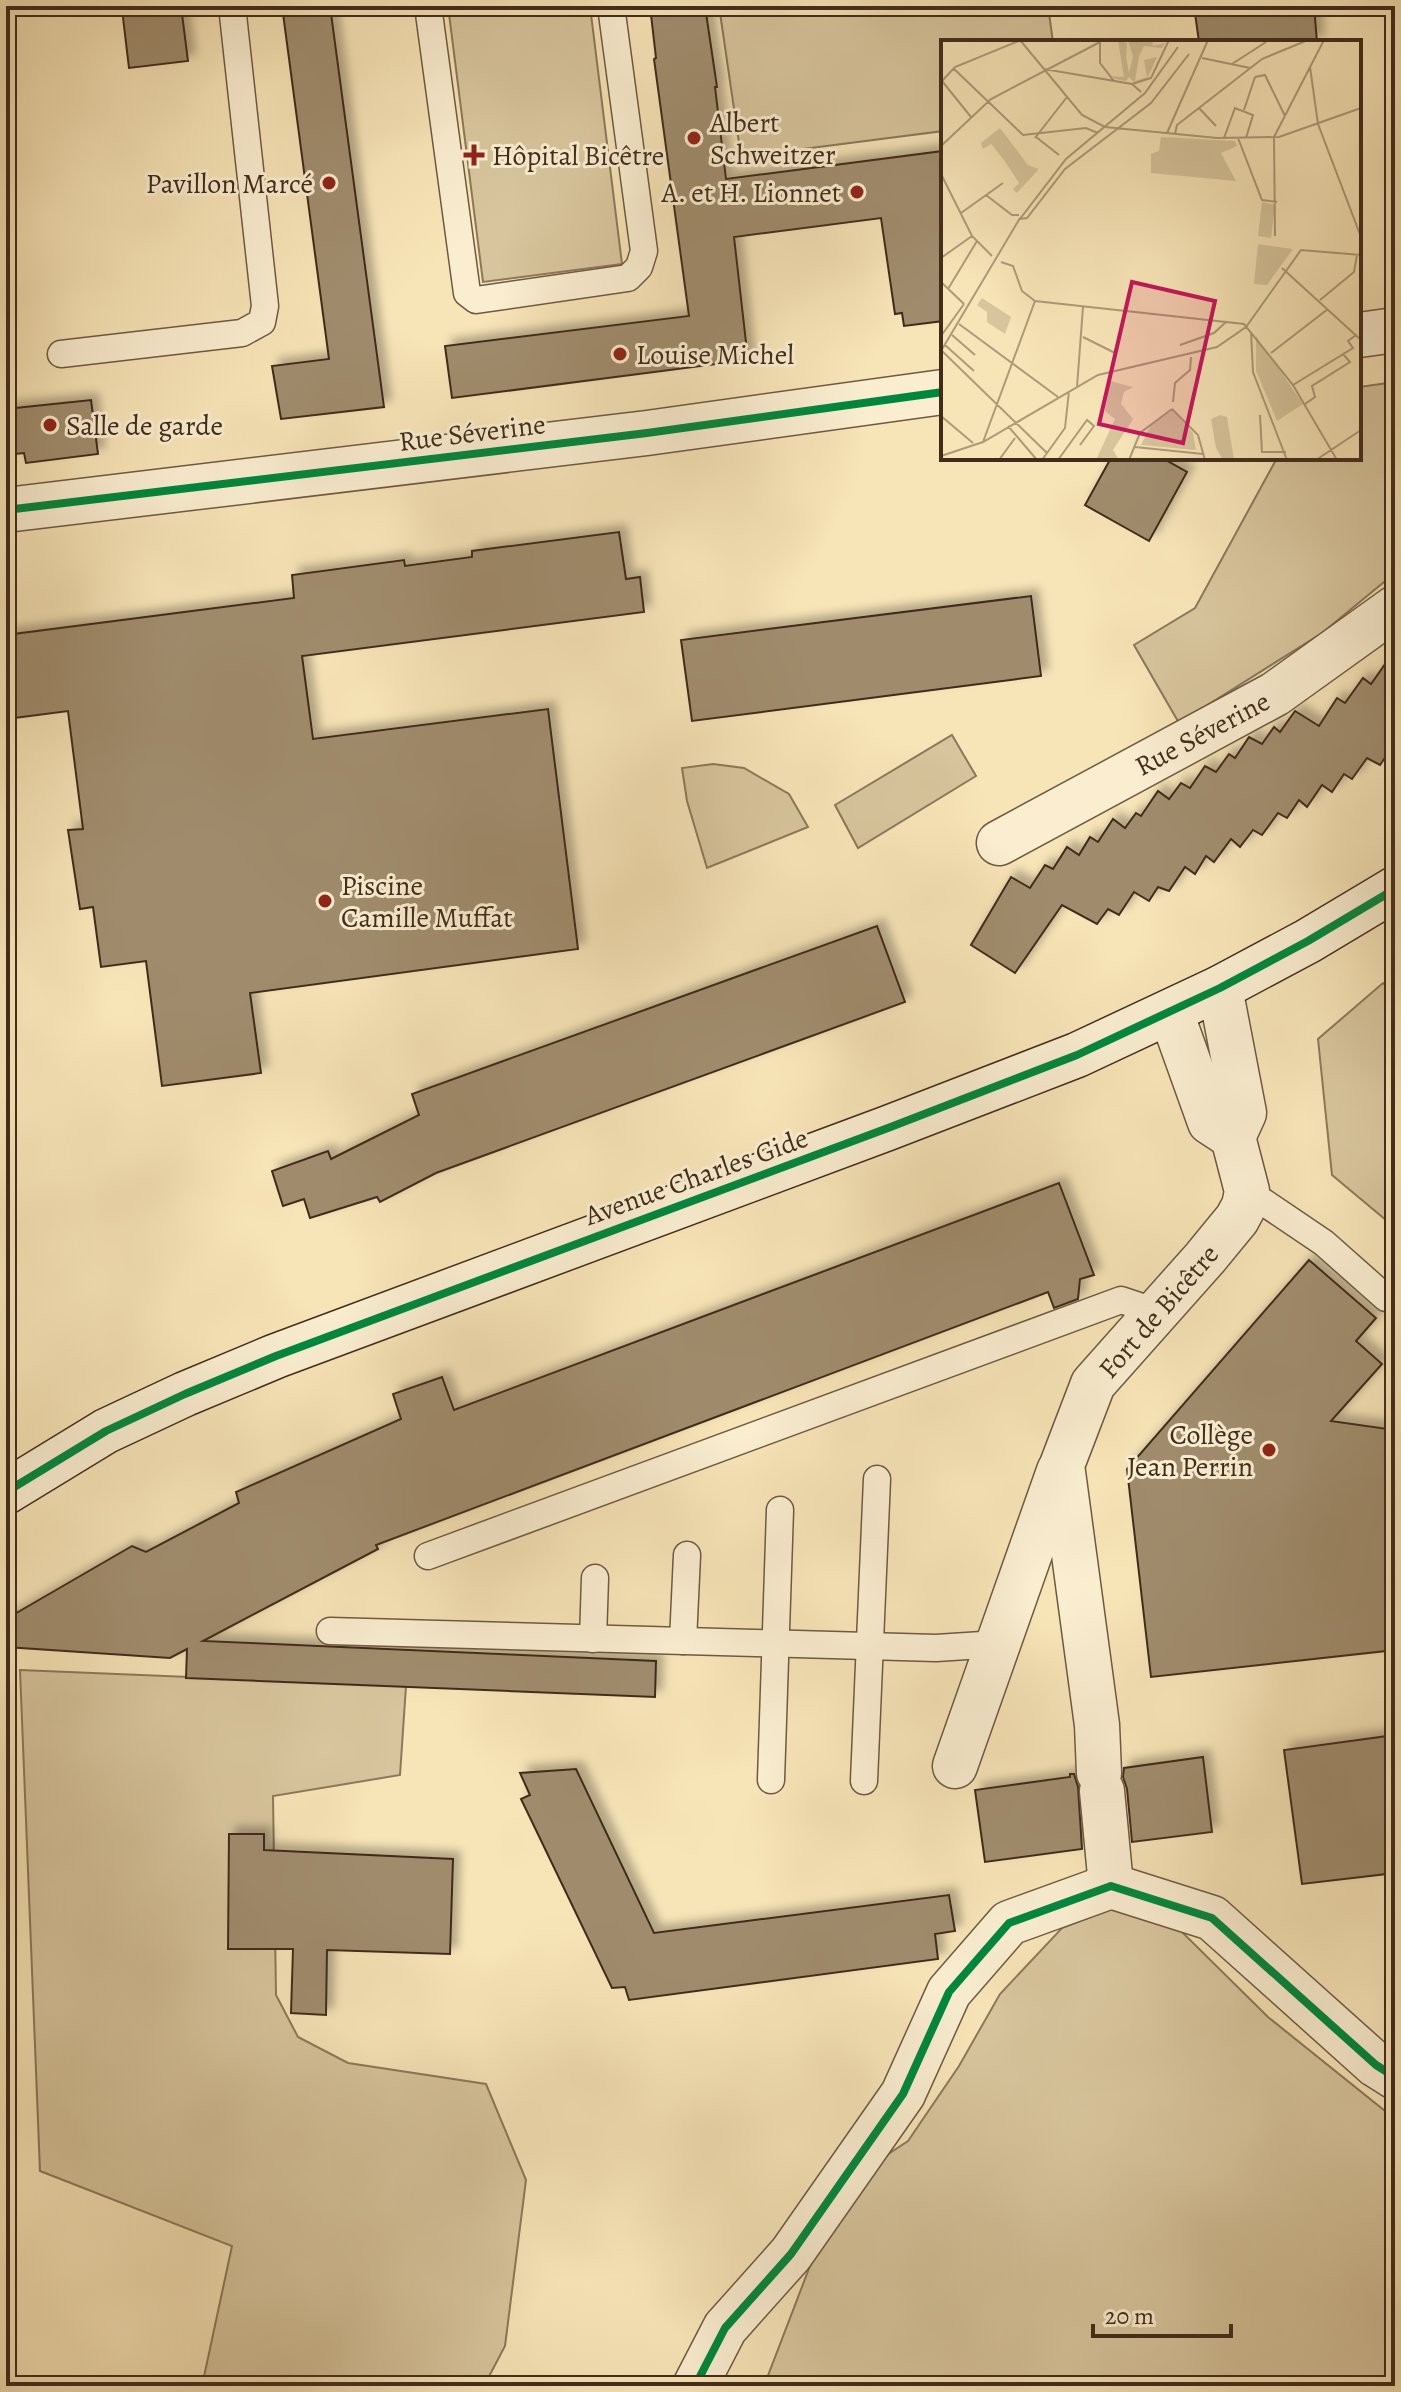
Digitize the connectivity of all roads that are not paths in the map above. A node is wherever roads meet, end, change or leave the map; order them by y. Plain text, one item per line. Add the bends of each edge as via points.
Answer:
1 (232, 6) edge
2 (428, 6) edge
3 (611, 6) edge
4 (1395, 330) edge
5 (1361, 335) edge
6 (61, 354) dead end
7 (941, 392) edge
8 (6, 510) edge
9 (1395, 608) edge
10 (999, 843) dead end
11 (1395, 889) edge
12 (1220, 988) junction
13 (1171, 1013) junction
14 (1233, 1137) junction
15 (1247, 1191) junction
16 (1395, 1295) edge
17 (1157, 1312) junction
18 (1062, 1465) junction
19 (877, 1479) dead end
20 (6, 1492) edge
21 (780, 1510) dead end
22 (687, 1555) dead end
23 (428, 1556) dead end
24 (595, 1578) dead end
25 (330, 1631) dead end
26 (593, 1639) junction
27 (683, 1641) junction
28 (777, 1643) junction
29 (998, 1644) junction
30 (872, 1647) junction
31 (955, 1766) dead end
32 (771, 1780) dead end
33 (864, 1781) dead end
34 (1111, 1886) junction
35 (1395, 2077) edge
36 (695, 2386) edge

1 - 6 lane via 265,306 262,322 242,333
2 - 3 lane via 467,293 476,300 628,278 639,267 644,251
4 - 5 street
7 - 8 street, Rue Séverine
9 - 10 street, Rue Séverine via 1275,694
11 - 12 street, Avenue Charles Gide
12 - 13 street, Avenue Charles Gide
12 - 14 street via 1244,1113
13 - 14 street via 1210,1122
13 - 20 street, Avenue Charles Gide via 902,1123 276,1356 106,1431
14 - 15 street
15 - 16 lane via 1324,1243 1386,1298
15 - 17 street, Fort de Bicêtre via 1237,1219
17 - 18 street, Fort de Bicêtre via 1093,1384
17 - 23 lane via 1121,1300
18 - 29 street
18 - 34 street, Fort de Bicêtre via 1097,1725
19 - 30 lane
21 - 28 lane
22 - 27 lane
24 - 26 lane
25 - 26 lane
26 - 27 lane
27 - 28 lane
28 - 30 lane
28 - 32 lane
29 - 30 lane
29 - 31 street
30 - 33 lane
34 - 35 street via 1212,1918
34 - 36 street via 1009,1923 949,1992 903,2094 791,2254 725,2328

